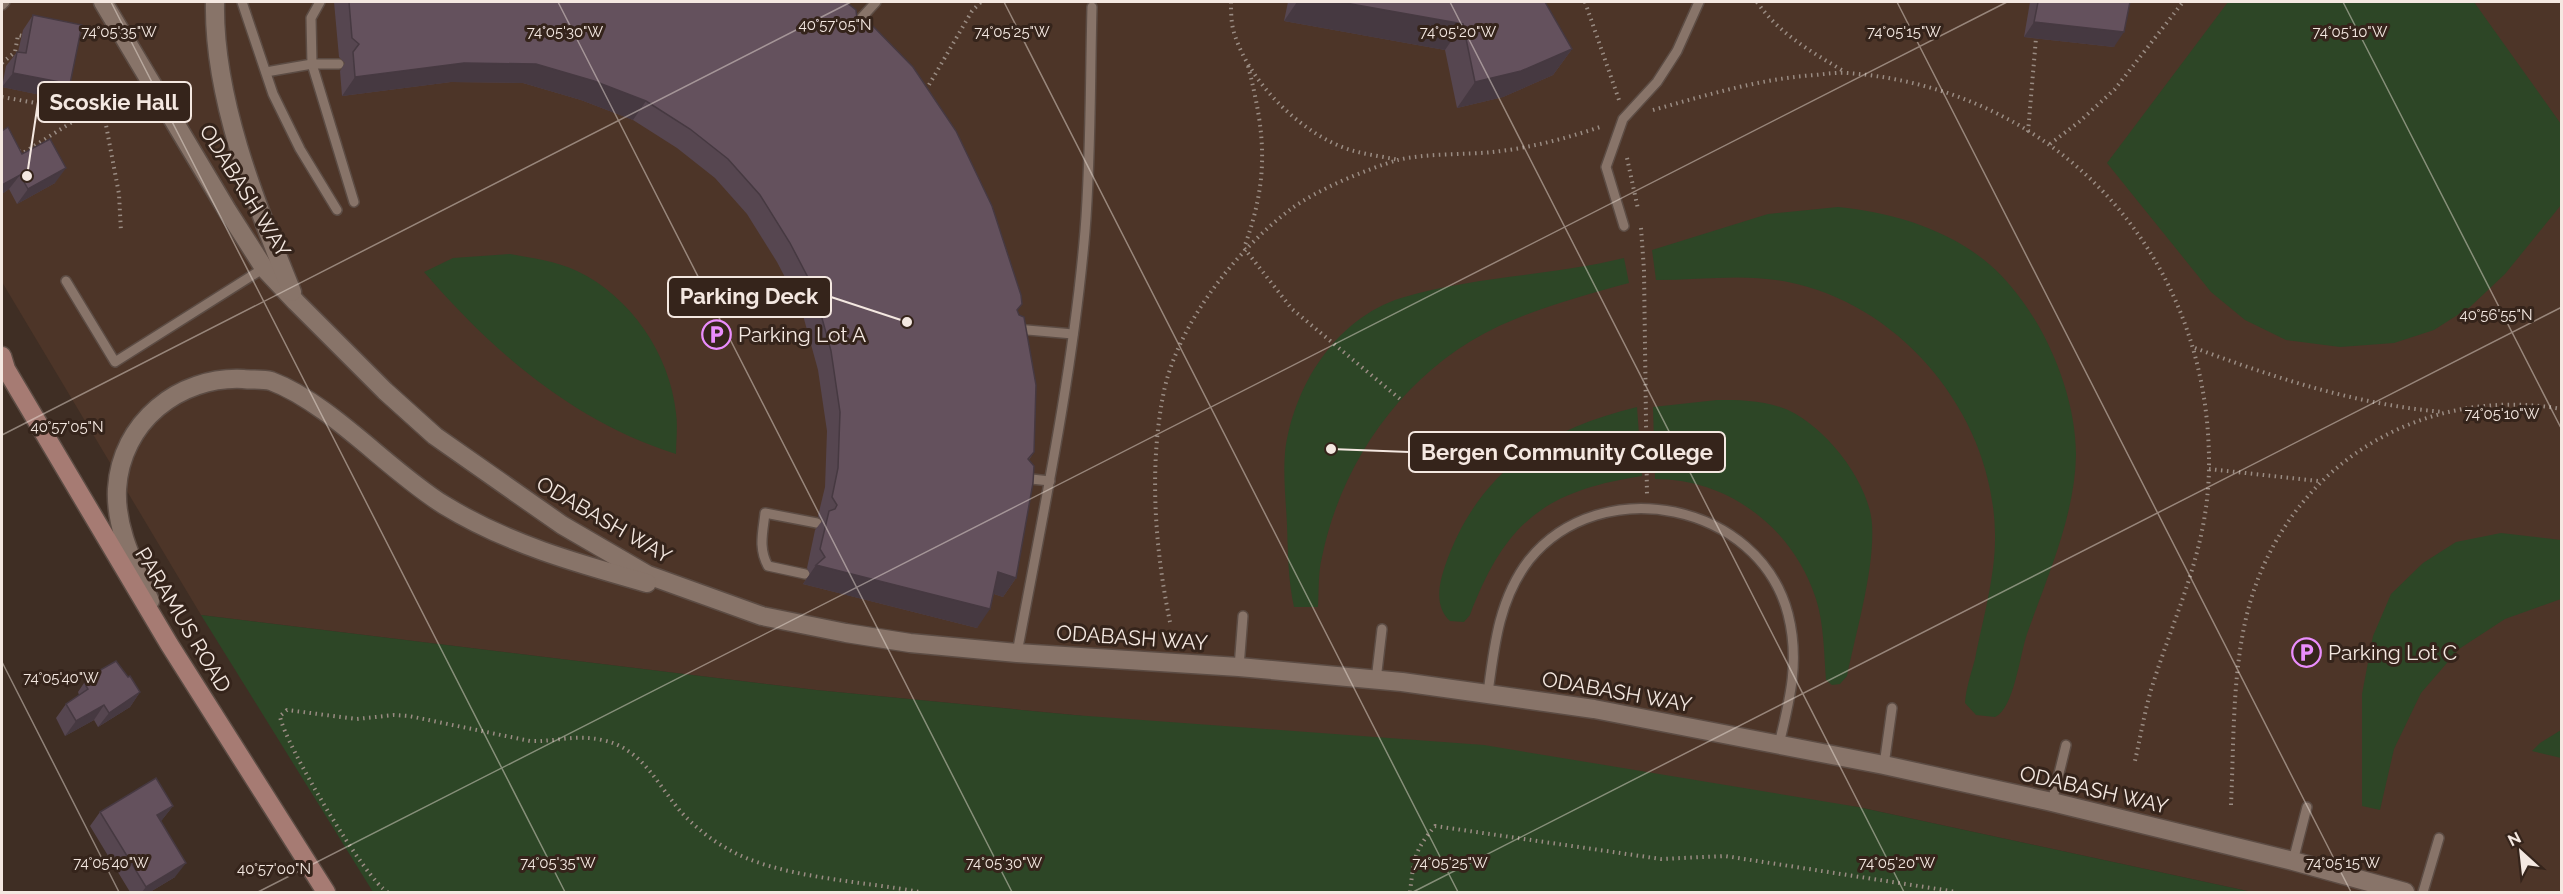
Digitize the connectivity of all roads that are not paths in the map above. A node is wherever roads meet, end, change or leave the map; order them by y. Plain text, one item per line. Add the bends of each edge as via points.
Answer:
1 (5, 2) edge
2 (103, 2) edge
3 (215, 2) edge
4 (242, 2) edge
5 (320, 2) edge
6 (876, 2) edge
7 (1699, 2) edge
8 (2, 5) edge
9 (1092, 8) dead end
10 (848, 33) edge
11 (312, 64) junction
12 (339, 64) dead end
13 (266, 72) junction
14 (354, 202) dead end
15 (337, 210) dead end
16 (1624, 226) dead end
17 (264, 268) junction
18 (66, 281) dead end
19 (296, 302) junction
20 (1010, 329) edge
21 (1073, 334) junction
22 (3, 365) edge
23 (1021, 478) edge
24 (1050, 481) junction
25 (817, 522) dead end
26 (806, 574) dead end
27 (762, 616) junction
28 (1243, 616) dead end
29 (1382, 629) dead end
30 (169, 644) junction
31 (1017, 653) junction
32 (1239, 667) junction
33 (1376, 680) junction
34 (1488, 693) junction
35 (1892, 708) dead end
36 (1779, 744) junction
37 (2066, 745) dead end
38 (1884, 765) junction
39 (2052, 802) junction
40 (2307, 807) dead end
41 (2439, 838) dead end
42 (2293, 861) junction
43 (326, 892) edge
44 (2405, 892) edge
45 (2423, 892) edge

1 - 8 lane
2 - 17 street, ODABASH WAY
3 - 19 street via 222,74 240,153
4 - 13 lane
5 - 11 lane via 310,18
6 - 10 lane
7 - 16 lane via 1677,51 1657,82 1623,119 1606,167
9 - 21 lane via 1085,230
11 - 12 lane
11 - 13 lane
11 - 14 lane
13 - 15 lane via 300,149
17 - 18 lane via 115,362
17 - 19 street, ODABASH WAY
19 - 27 street, ODABASH WAY via 384,392 435,436 562,525 648,575
20 - 21 lane
21 - 24 lane
22 - 30 main road, PARAMUS ROAD
23 - 24 lane
24 - 31 lane
25 - 26 lane via 765,513 761,542 768,566
27 - 30 street via 551,556 496,534 443,504 311,403 269,381 221,378 183,389 154,409 128,445 117,489 123,538
27 - 31 street, ODABASH WAY via 846,633
28 - 32 lane
29 - 33 lane
30 - 43 main road, PARAMUS ROAD
31 - 32 street, ODABASH WAY
32 - 33 street, ODABASH WAY
33 - 34 street, ODABASH WAY
34 - 36 street, ODABASH WAY
34 - 36 lane via 1498,627 1511,590 1530,560 1556,534 1596,514 1634,507 1669,509 1704,519 1736,538 1776,584 1788,614 1794,653 1794,682
35 - 38 lane
36 - 38 street, ODABASH WAY
37 - 39 lane
38 - 39 street, ODABASH WAY
39 - 42 street, ODABASH WAY
40 - 42 lane
41 - 45 lane
42 - 44 street, ODABASH WAY

